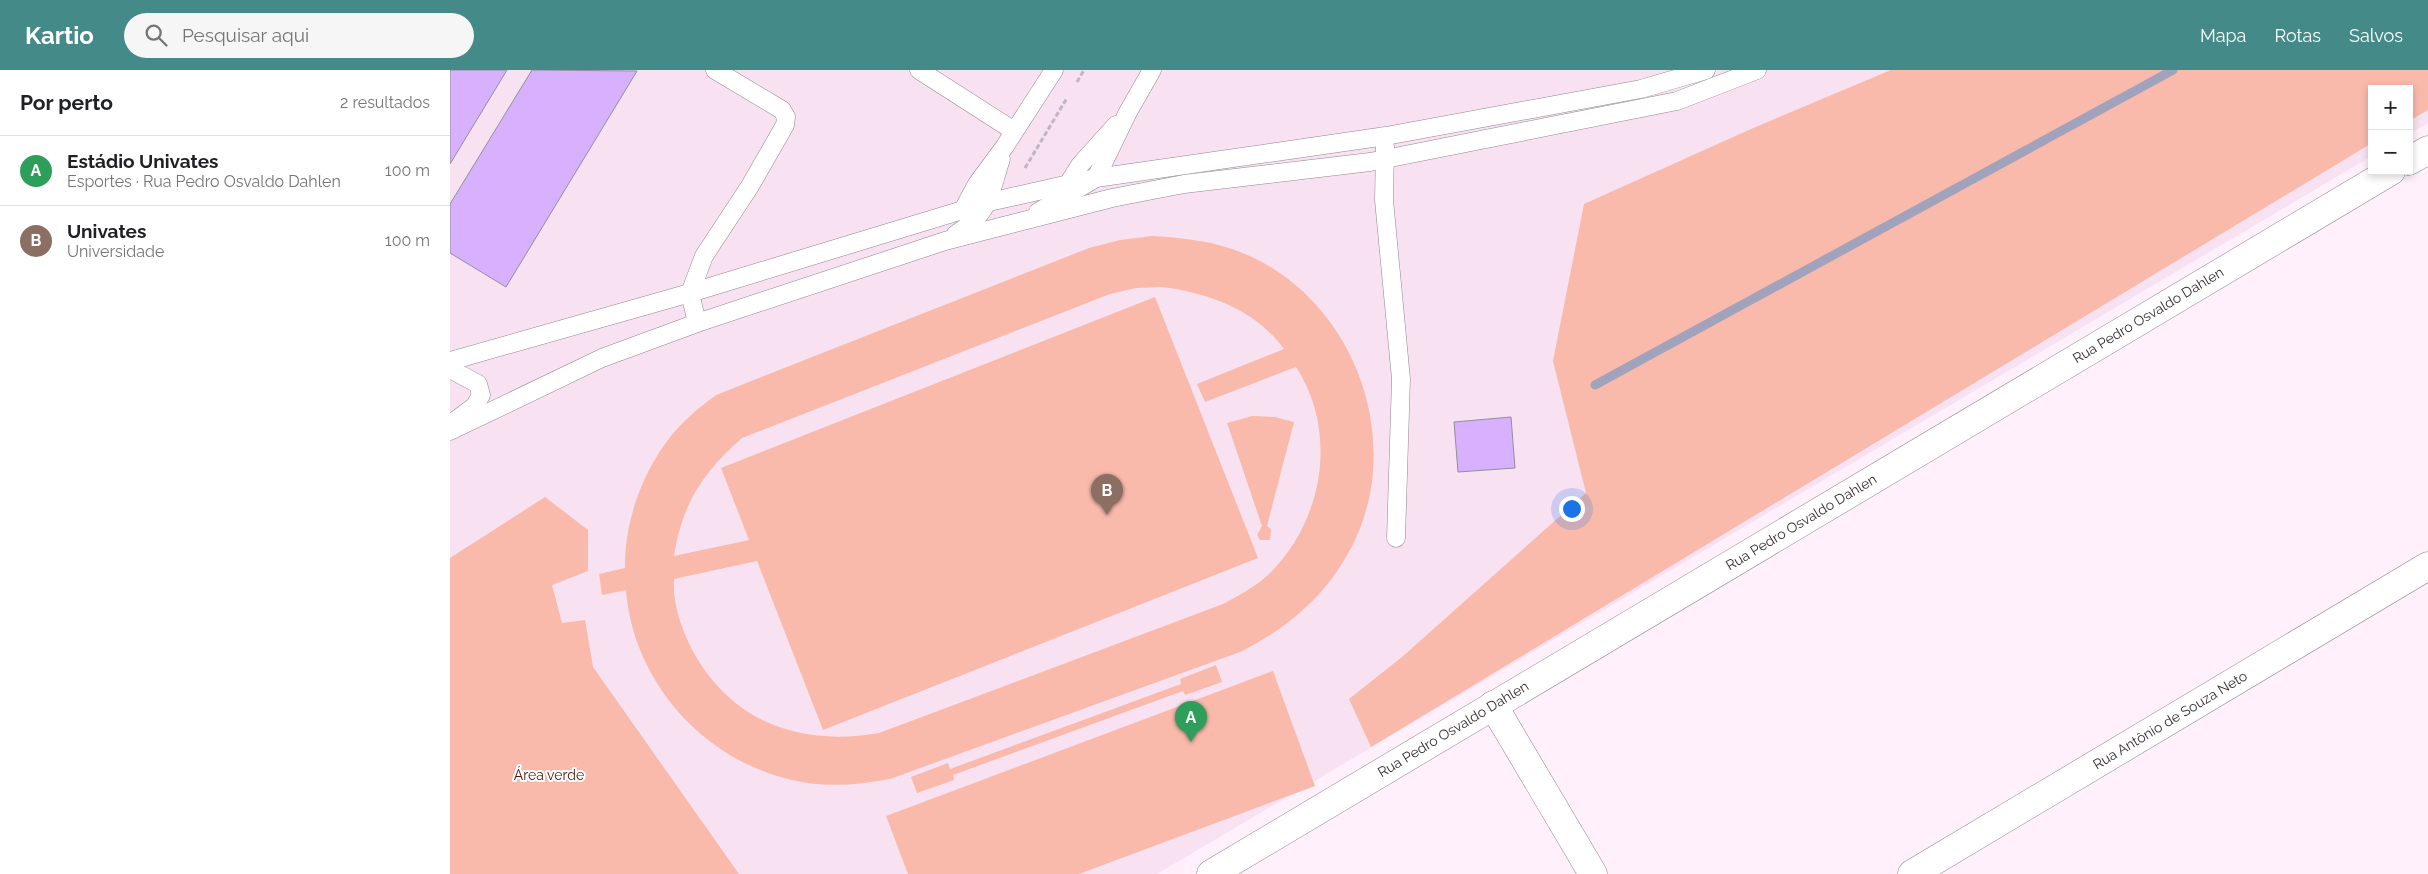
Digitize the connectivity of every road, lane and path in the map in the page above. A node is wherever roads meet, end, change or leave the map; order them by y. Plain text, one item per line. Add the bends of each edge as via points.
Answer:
1 (715, 70) edge
2 (918, 70) edge
3 (1054, 70) edge
4 (1084, 70) edge
5 (1152, 70) edge
6 (1706, 70) edge
7 (1757, 70) edge
8 (1074, 86) dead end
9 (1070, 94) dead end
10 (1128, 112) junction
11 (1014, 131) junction
12 (1386, 136) junction
13 (1005, 146) junction
14 (1384, 158) junction
15 (2384, 175) edge
16 (1096, 178) junction
17 (994, 181) junction
18 (1068, 184) junction
19 (989, 202) junction
20 (964, 208) junction
21 (1021, 223) junction
22 (944, 241) junction
23 (690, 293) junction
24 (697, 323) junction
25 (450, 362) edge
26 (450, 369) edge
27 (450, 425) edge
28 (450, 431) edge
29 (1396, 538) dead end
30 (2428, 566) edge
31 (1493, 705) junction
32 (1211, 874) edge
33 (1593, 874) edge
34 (1912, 874) edge

1 - 23 lane via 782,110 786,117 785,126 704,256
2 - 11 lane
3 - 11 lane
4 - 8 path
5 - 10 lane
6 - 12 lane via 1641,89
7 - 14 lane via 1677,101
9 - 17 path via 1020,176
10 - 16 lane
10 - 18 lane via 1080,165
11 - 13 lane
12 - 14 lane
12 - 16 lane
13 - 17 lane
13 - 20 lane
14 - 21 lane via 1184,184 1112,198
14 - 29 lane via 1384,200 1402,379
15 - 31 street, Rua Pedro Osvaldo Dahlen
16 - 18 lane
16 - 21 lane
17 - 19 lane
18 - 19 lane
19 - 20 lane
19 - 22 lane via 975,220
20 - 23 lane
21 - 22 lane
22 - 24 lane
23 - 24 lane
23 - 25 lane
24 - 28 lane via 602,358
26 - 27 lane via 478,384 481,396 475,406
30 - 34 street, Rua Antônio de Souza Neto
31 - 32 street, Rua Pedro Osvaldo Dahlen
31 - 33 street

